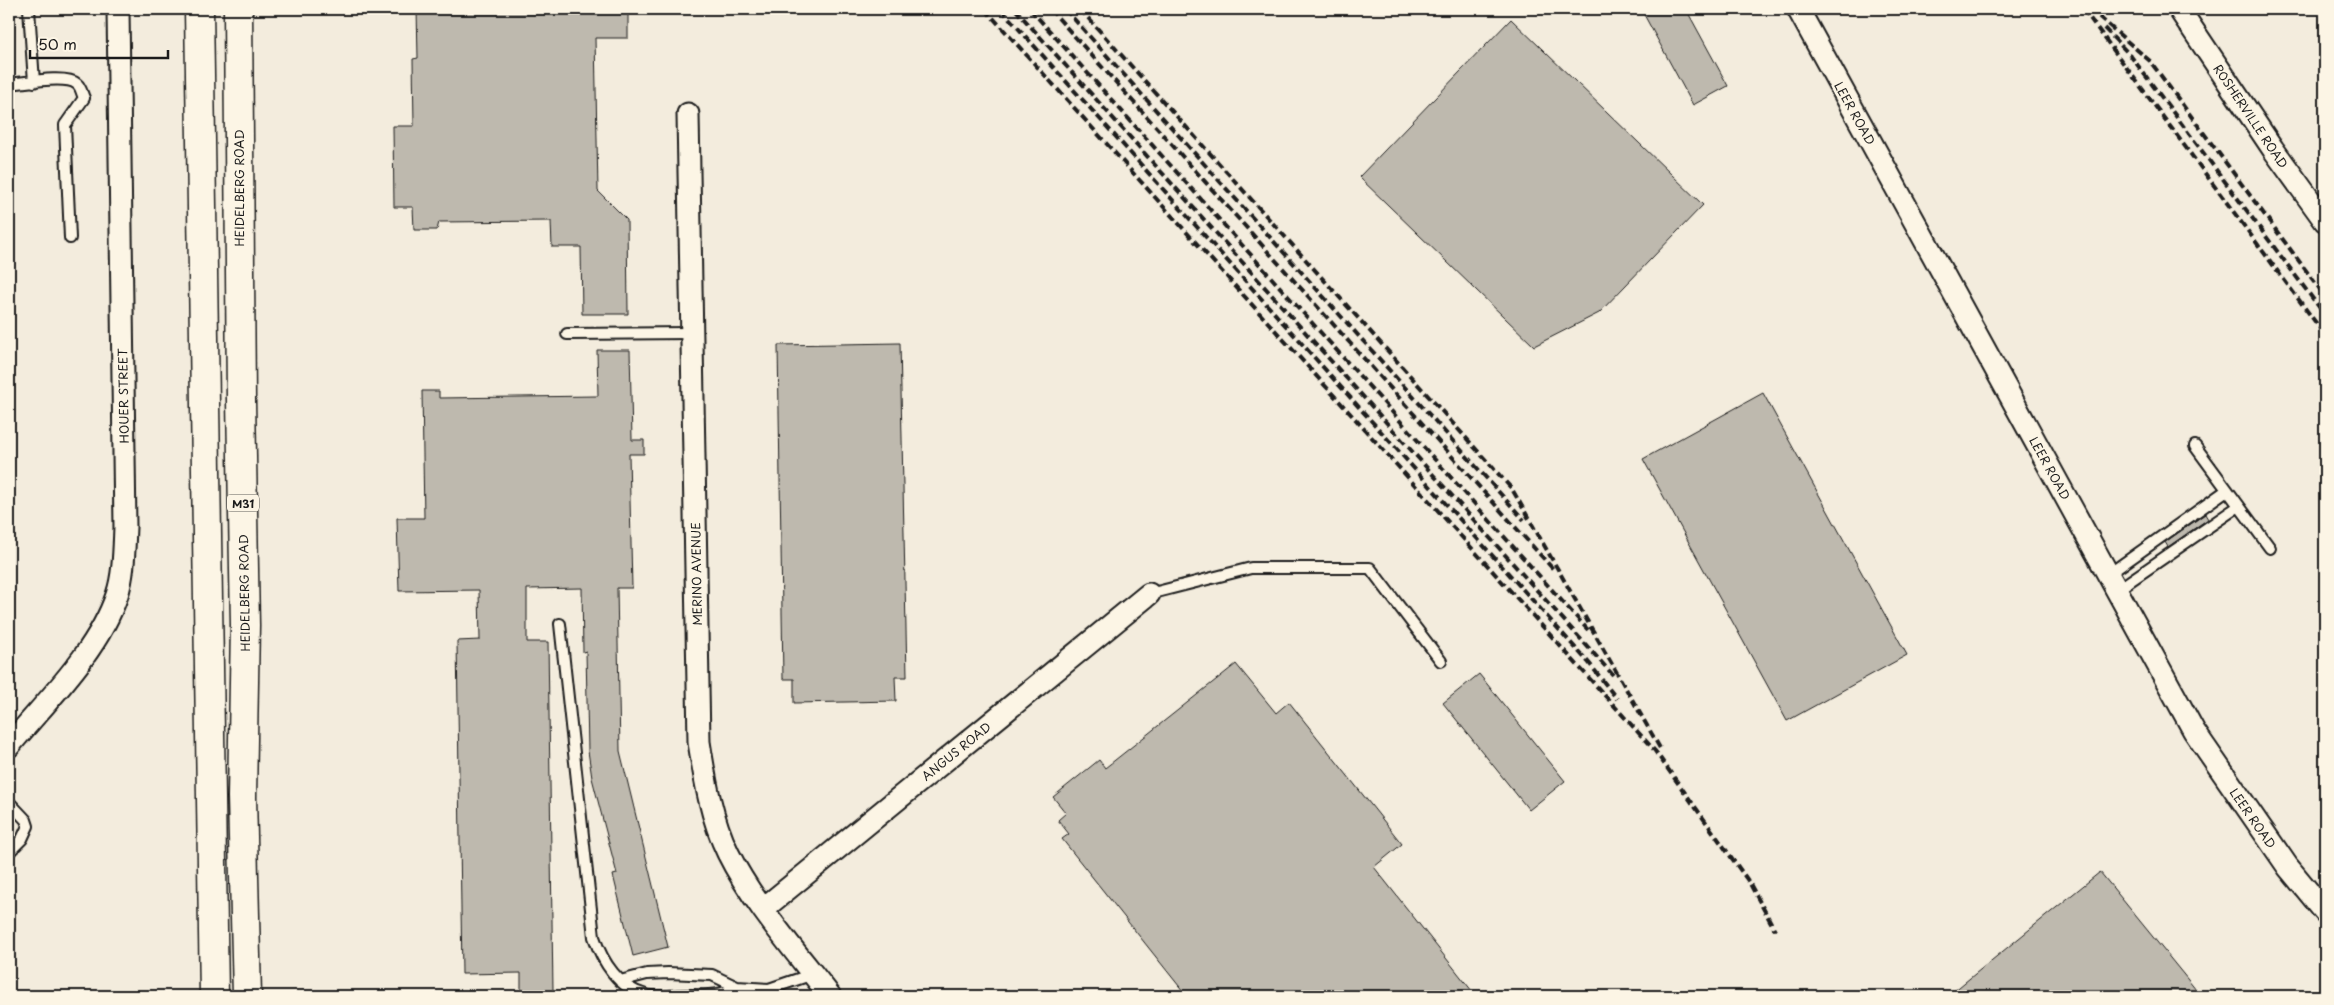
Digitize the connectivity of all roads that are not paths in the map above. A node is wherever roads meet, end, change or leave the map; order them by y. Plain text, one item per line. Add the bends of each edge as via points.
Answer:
1 (29, 9) edge
2 (118, 9) edge
3 (199, 9) edge
4 (238, 9) edge
5 (1798, 9) edge
6 (2180, 9) edge
7 (34, 82) junction
8 (9, 84) edge
9 (688, 114) dead end
10 (2325, 221) edge
11 (70, 238) dead end
12 (692, 332) junction
13 (566, 334) dead end
14 (2195, 446) dead end
15 (2227, 490) junction
16 (2239, 506) junction
17 (2270, 548) dead end
18 (2113, 582) junction
19 (1149, 594) joint
20 (560, 624) dead end
21 (1441, 661) dead end
22 (9, 746) edge
23 (9, 802) edge
24 (9, 852) edge
25 (763, 909) junction
26 (2325, 912) edge
27 (813, 974) junction
28 (620, 980) junction
29 (737, 987) junction
30 (214, 996) edge
31 (247, 996) edge
32 (830, 996) edge

1 - 7 lane
2 - 22 street, HOUER STREET via 123,562 118,593 108,619 93,643
3 - 30 main road
4 - 31 main road, HEIDELBERG ROAD / M31 via 245,625 242,797
5 - 18 street, LEER ROAD
6 - 10 street, ROSHERVILLE ROAD via 2272,149
7 - 8 lane
7 - 11 lane via 68,79 77,84 84,98 65,125
9 - 12 street, MERINO AVENUE
12 - 13 lane
12 - 25 street, MERINO AVENUE via 699,742 717,827 728,854
14 - 15 lane
15 - 16 lane
15 - 18 lane
16 - 17 lane
16 - 18 lane
18 - 26 street, LEER ROAD via 2194,730 2288,867
19 - 21 lane via 1251,568 1370,568
19 - 25 street, ANGUS ROAD
20 - 28 lane via 594,937 607,965
23 - 24 lane via 28,826 22,839
25 - 27 street, MERINO AVENUE
27 - 29 lane via 769,989
27 - 32 street, MERINO AVENUE
28 - 29 lane via 647,974 712,975
28 - 29 lane via 648,996 720,995

